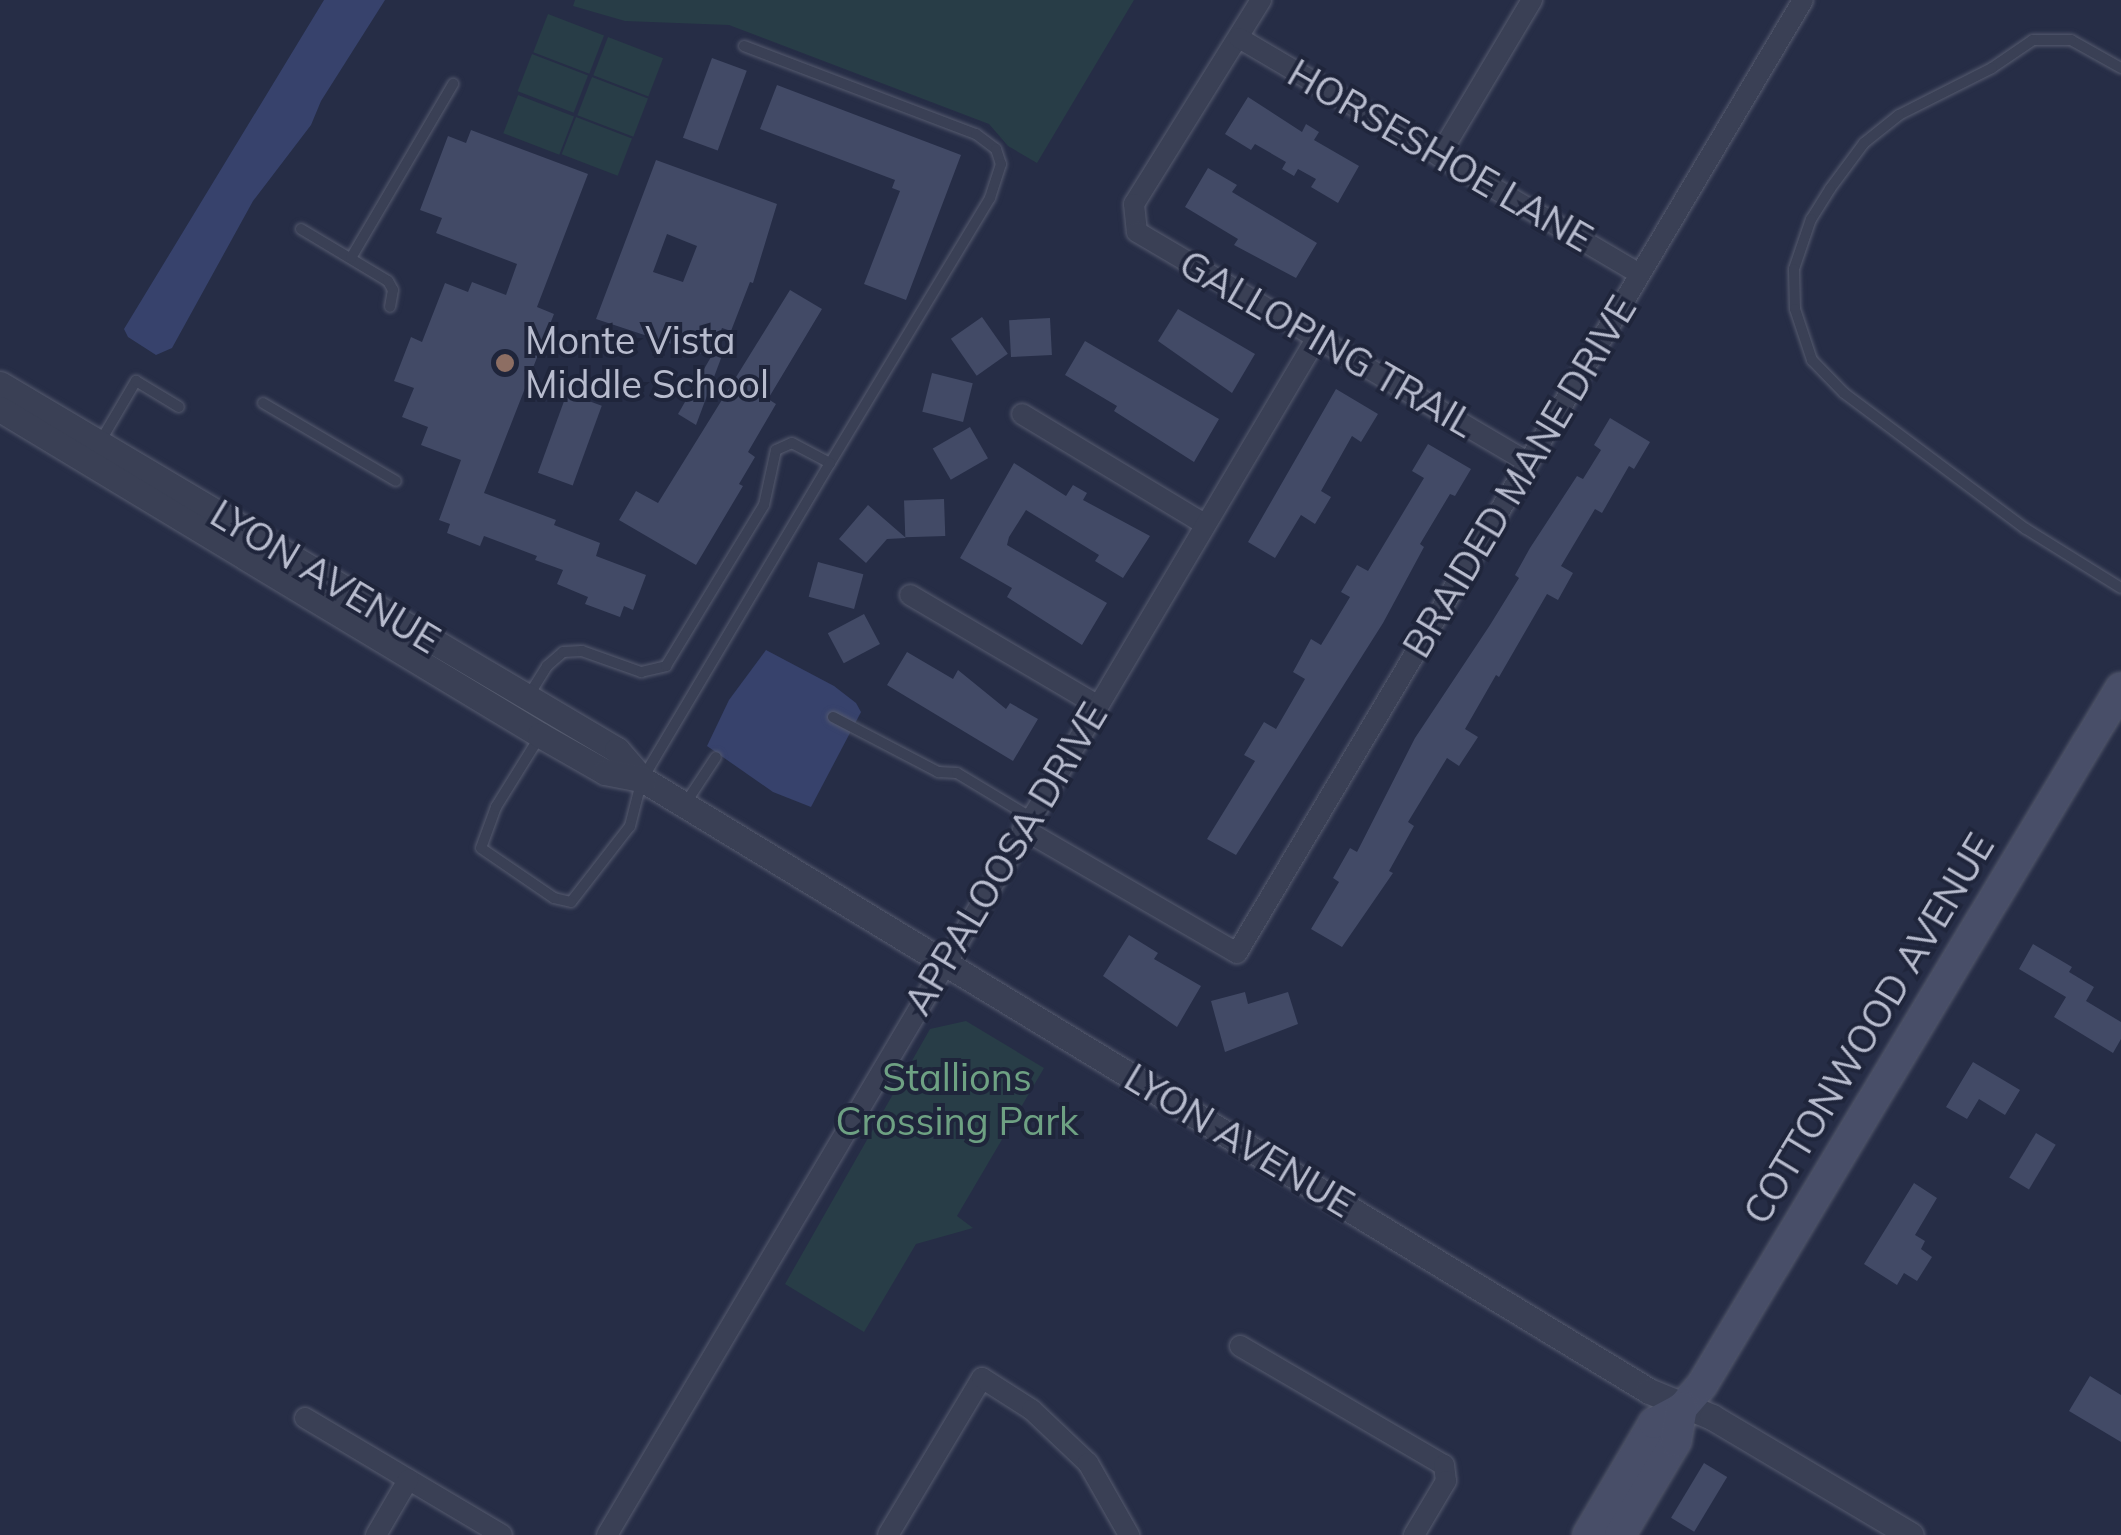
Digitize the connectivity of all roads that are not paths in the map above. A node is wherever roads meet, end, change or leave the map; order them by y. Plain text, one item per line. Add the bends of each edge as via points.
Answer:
1 (1262, 0) edge
2 (1532, 0) edge
3 (1803, 0) edge
4 (1239, 38) junction
5 (744, 46) dead end
6 (2121, 68) edge
7 (453, 84) dead end
8 (1439, 156) junction
9 (301, 229) dead end
10 (351, 258) junction
11 (1640, 274) junction
12 (390, 307) dead end
13 (1316, 339) junction
14 (0, 384) edge
15 (262, 402) dead end
16 (180, 407) dead end
17 (0, 409) edge
18 (1022, 414) dead end
19 (99, 442) junction
20 (1528, 462) junction
21 (830, 463) junction
22 (396, 481) dead end
23 (1204, 524) junction
24 (2121, 588) edge
25 (910, 595) dead end
26 (2121, 688) edge
27 (528, 697) junction
28 (1097, 705) junction
29 (833, 717) dead end
30 (540, 735) junction
31 (716, 757) dead end
32 (642, 779) junction
33 (684, 804) junction
34 (1026, 823) junction
35 (945, 962) junction
36 (1240, 1346) dead end
37 (1682, 1408) junction
38 (305, 1418) dead end
39 (408, 1480) junction
40 (376, 1535) edge
41 (502, 1535) edge
42 (606, 1535) edge
43 (888, 1535) edge
44 (1129, 1535) edge
45 (1414, 1535) edge
46 (1588, 1535) edge
47 (1620, 1535) edge
48 (1910, 1535) edge

1 - 4 street
2 - 8 street
3 - 11 street, BRAIDED MANE DRIVE
4 - 8 street, HORSESHOE LANE
4 - 13 street, GALLOPING TRAIL via 1134,204 1133,220 1148,240
5 - 21 lane via 976,134 996,149 1001,164 990,198
6 - 24 lane via 2071,40 2033,40 1899,115 1864,144 1830,188 1794,269 1796,310 1812,360 1844,393 2026,530
7 - 10 lane
8 - 11 street, HORSESHOE LANE
9 - 10 lane
10 - 12 lane via 388,282
11 - 20 street, BRAIDED MANE DRIVE
13 - 20 street, GALLOPING TRAIL
13 - 23 street, APPALOOSA DRIVE
14 - 19 street, LYON AVENUE
15 - 22 lane
16 - 19 lane via 136,381
17 - 30 street, LYON AVENUE
18 - 23 street
19 - 27 street, LYON AVENUE
20 - 34 street, BRAIDED MANE DRIVE via 1237,953
21 - 27 lane via 792,443 776,450 764,505 666,666 641,672 562,652
21 - 32 lane
23 - 28 street, APPALOOSA DRIVE
25 - 28 street
26 - 37 main road, COTTONWOOD AVENUE via 1702,1386
27 - 32 street, LYON AVENUE via 618,750
28 - 34 street, APPALOOSA DRIVE
29 - 34 lane via 938,772 957,773
30 - 32 street, LYON AVENUE via 605,772
30 - 32 lane via 496,806 481,848 554,898 571,902 592,879 630,826
31 - 33 lane
32 - 33 street, LYON AVENUE
33 - 35 street, LYON AVENUE
34 - 35 street, APPALOOSA DRIVE
35 - 37 street, LYON AVENUE
35 - 42 street, APPALOOSA DRIVE
36 - 45 street via 1444,1465 1446,1482
37 - 46 main road, COTTONWOOD AVENUE via 1654,1424
37 - 47 main road, COTTONWOOD AVENUE via 1676,1441
37 - 48 street, LYON AVENUE via 1712,1417
38 - 39 street
39 - 40 street
39 - 41 street
43 - 44 street via 982,1378 1032,1410 1088,1462

